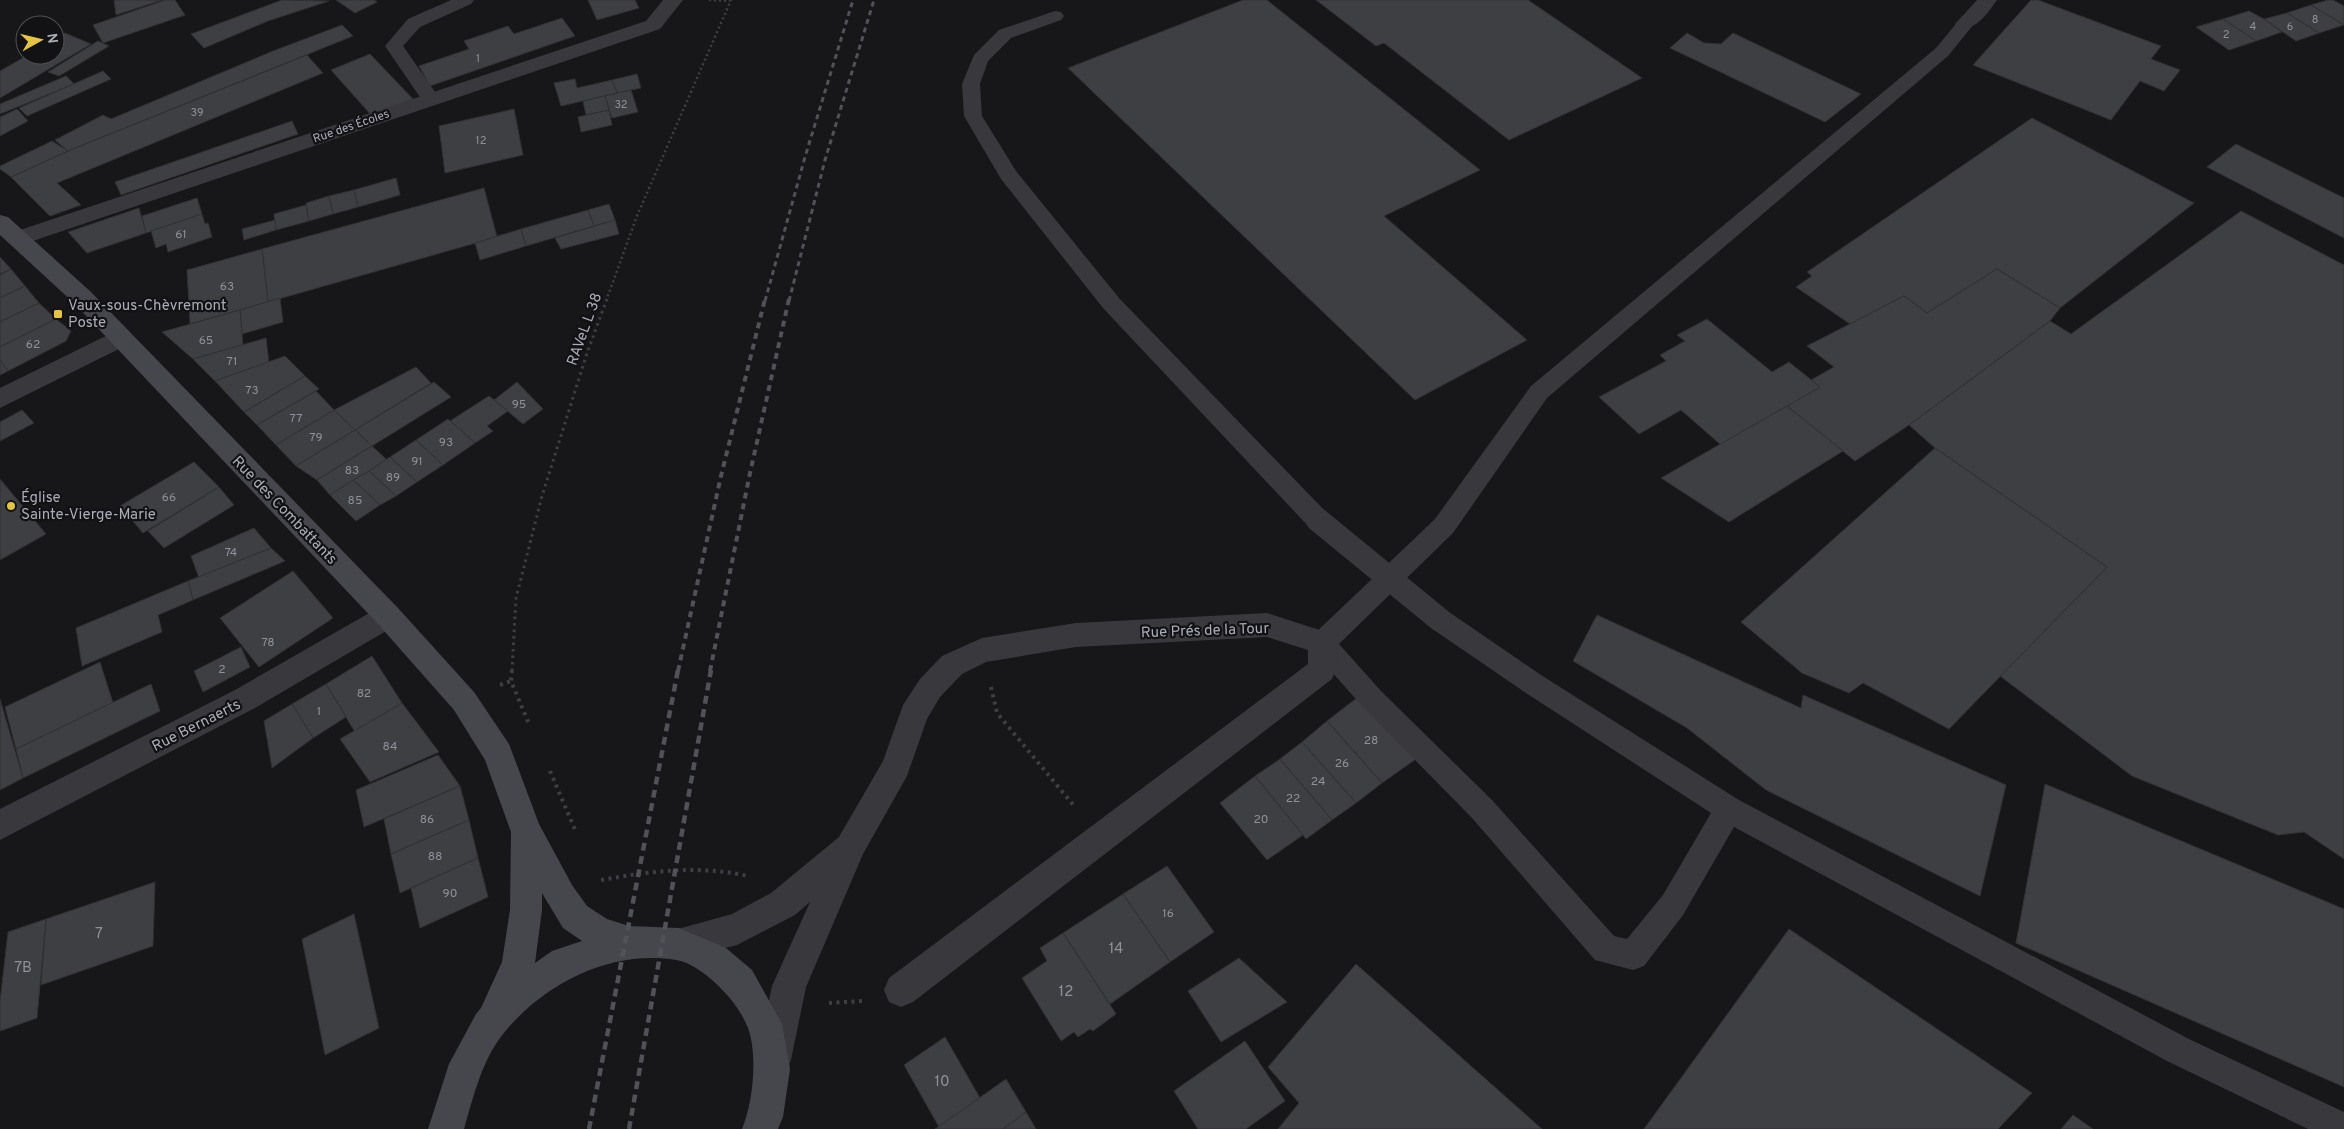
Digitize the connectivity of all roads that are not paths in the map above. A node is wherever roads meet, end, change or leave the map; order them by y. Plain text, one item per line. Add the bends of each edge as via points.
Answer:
1 (465, 0) edge
2 (672, 0) edge
3 (1987, 0) edge
4 (1055, 16) dead end
5 (1965, 24) joint
6 (431, 99) junction
7 (9, 230) edge
8 (120, 338) junction
9 (0, 399) edge
10 (388, 616) junction
11 (1322, 643) junction
12 (1729, 809) junction
13 (0, 825) edge
14 (526, 830) junction
15 (852, 844) junction
16 (629, 942) junction
17 (678, 944) junction
18 (901, 990) dead end
19 (488, 1026) junction
20 (772, 1070) junction
21 (446, 1129) edge
22 (760, 1129) edge
23 (2344, 1129) edge

1 - 6 lane via 414,23 394,46
2 - 6 street, Rue des Écoles via 652,25
3 - 5 street
4 - 12 lane, bridge via 1005,34 980,59 971,84 973,116 1008,175 1111,303 1318,520 1440,620
5 - 11 lane via 1942,52 1538,392 1444,526
6 - 7 street, Rue des Écoles
7 - 8 main road, Rue des Combattants via 83,298
8 - 9 street
8 - 10 main road, Rue des Combattants
10 - 13 street, Rue Bernaerts via 245,699
10 - 14 main road, Rue des Combattants via 464,701 498,754
11 - 12 lane via 1372,699 1482,809 1606,949 1633,955 1673,905
11 - 15 street, Rue Prés de la Tour via 1267,625 1076,635 982,650 952,665 930,688 914,714 896,766
11 - 18 street via 1322,670
12 - 23 lane via 2178,1050
14 - 16 main road, Rue des Combattants via 575,917 599,933
14 - 19 main road, Rue des Combattants via 526,910 518,964
15 - 17 street, Rue Prés de la Tour via 783,904 737,929
15 - 20 street, Rue Prés de la Tour via 789,986
16 - 17 main road
16 - 19 main road via 564,963 522,991
17 - 20 main road via 714,960 740,982 765,1024
19 - 21 main road via 461,1076
20 - 22 main road via 765,1117

